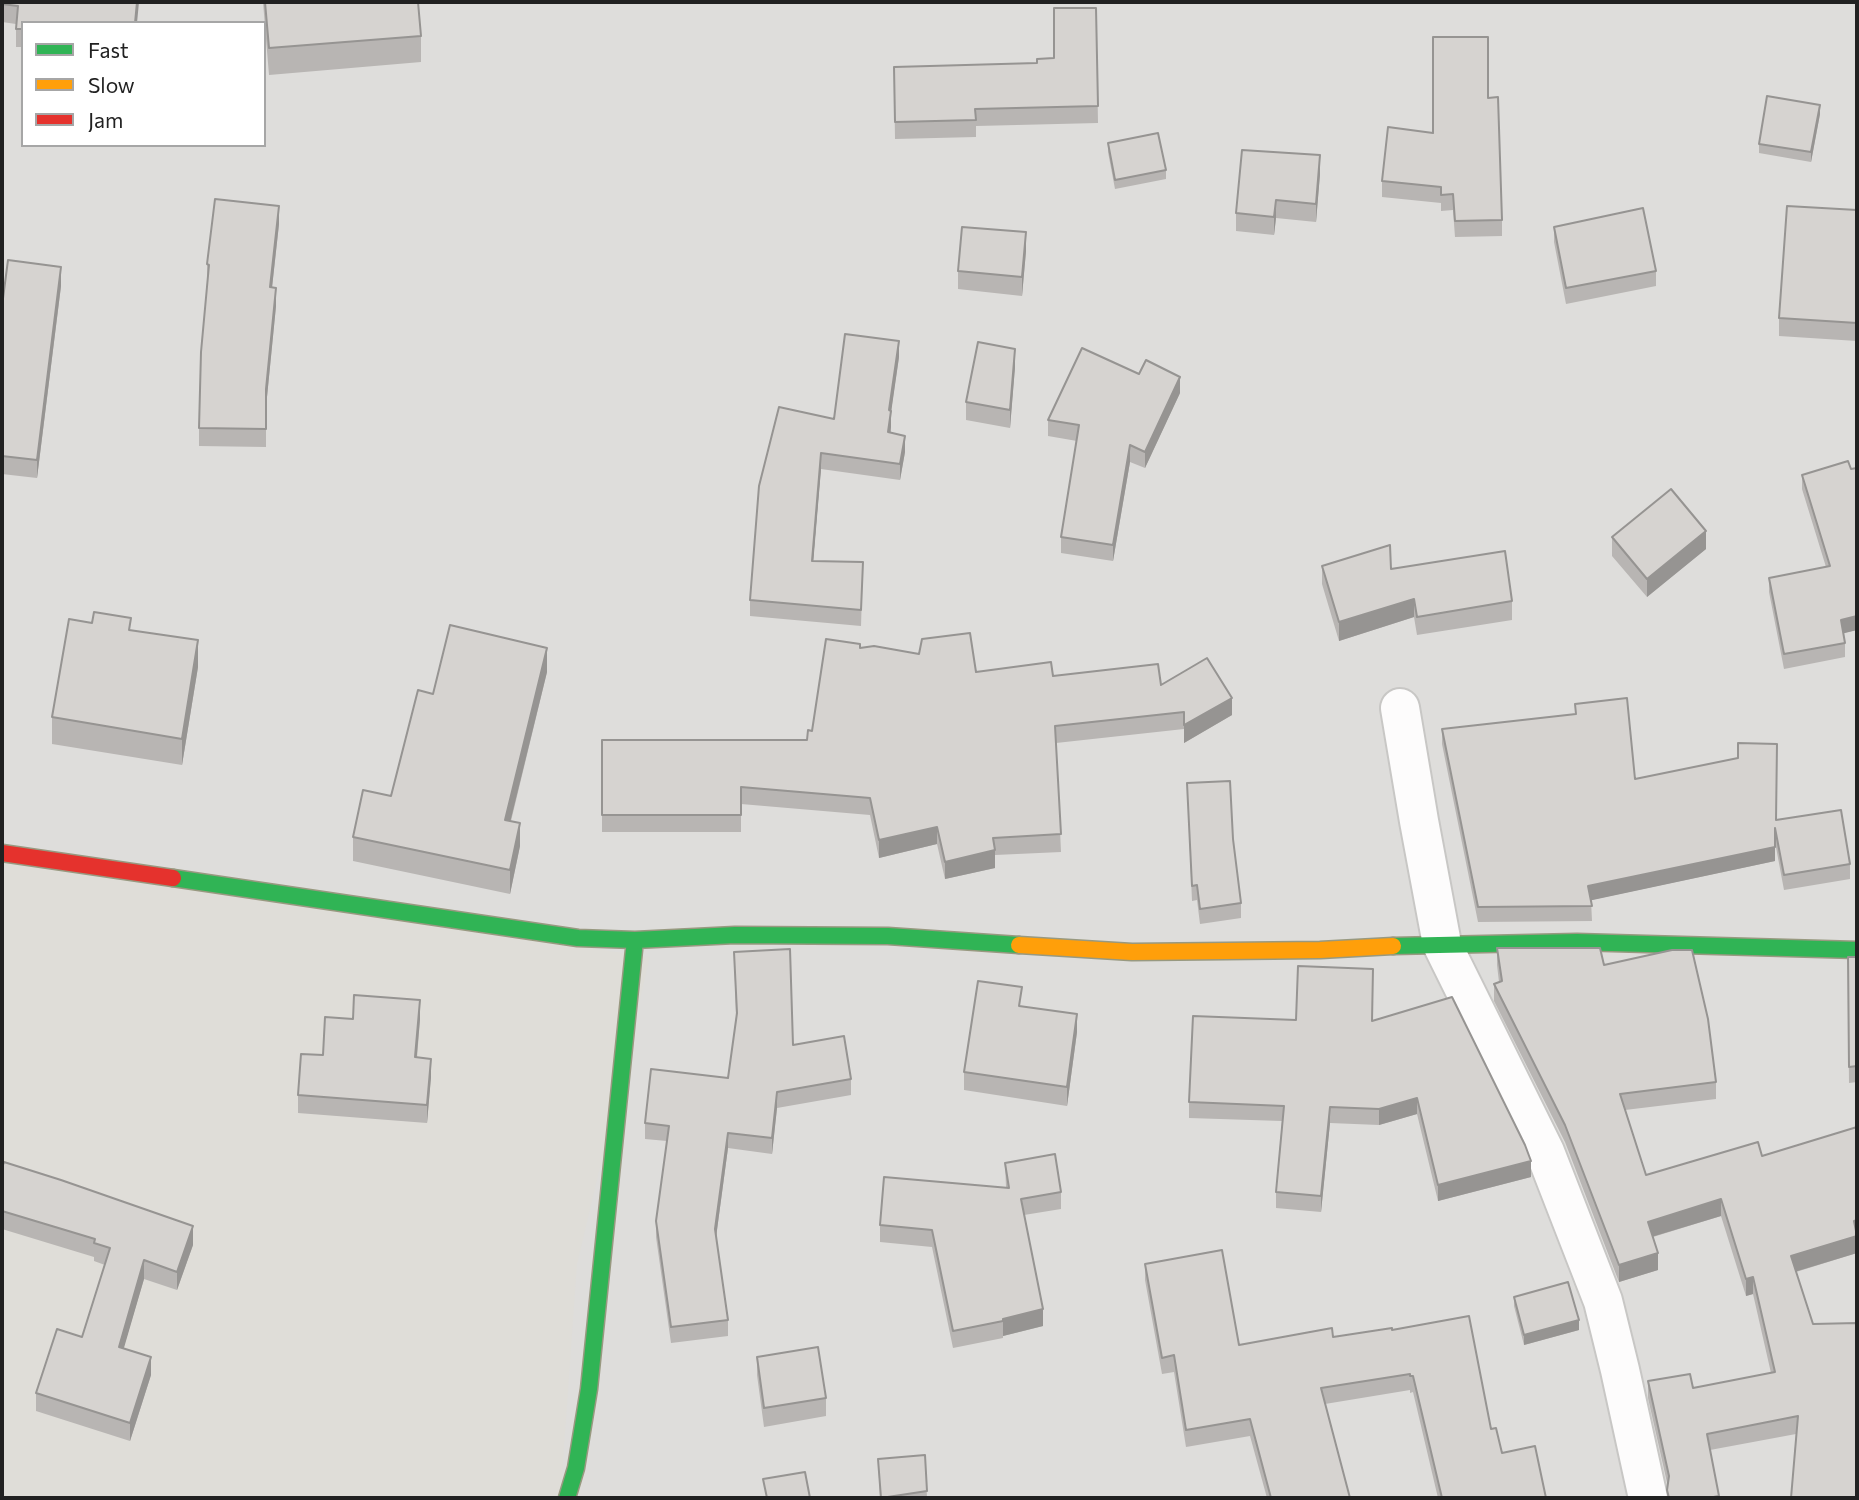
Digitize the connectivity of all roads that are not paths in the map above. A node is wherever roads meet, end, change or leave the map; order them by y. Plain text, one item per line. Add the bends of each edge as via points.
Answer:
1 (1400, 708) dead end
2 (2, 853) edge
3 (635, 940) junction
4 (1442, 944) junction
5 (1857, 950) edge
6 (567, 1498) edge
7 (1648, 1498) edge

1 - 4 street
2 - 3 street via 578,938
3 - 4 street via 888,936 1185,952
3 - 6 street via 589,1390
4 - 5 street via 1577,942
4 - 7 street via 1545,1152 1603,1301

